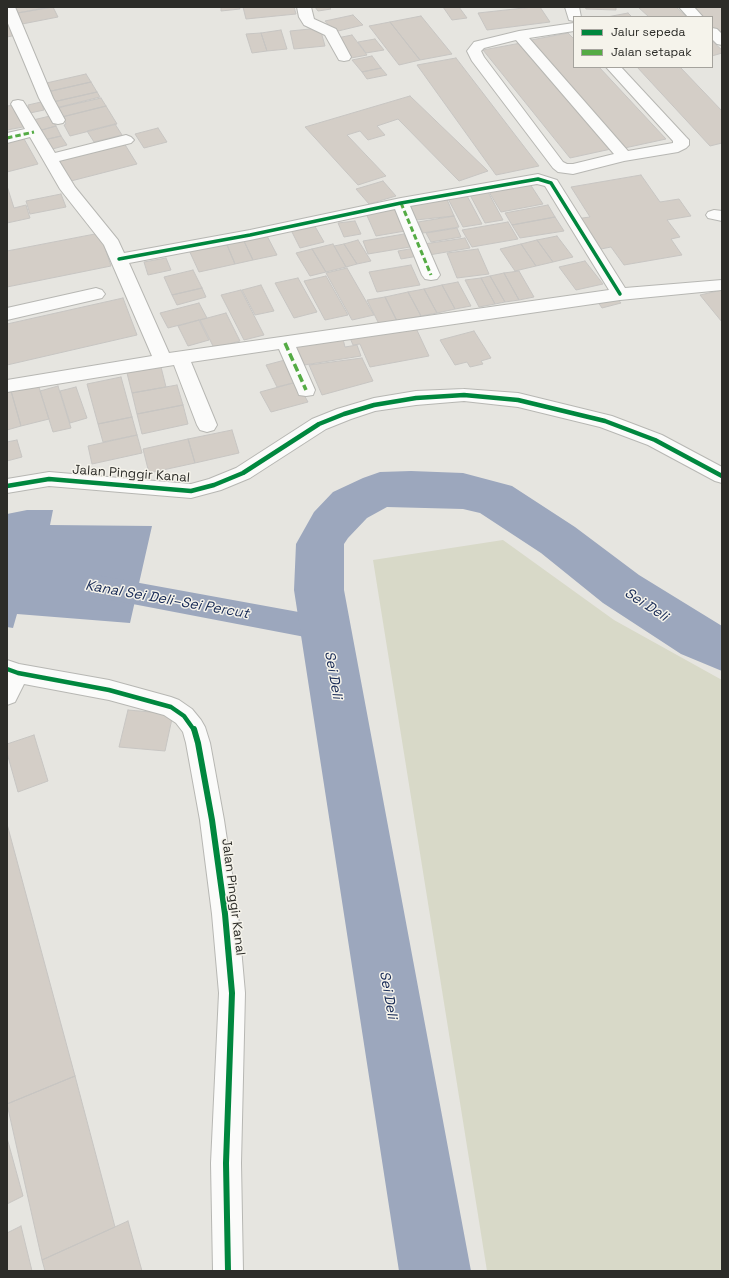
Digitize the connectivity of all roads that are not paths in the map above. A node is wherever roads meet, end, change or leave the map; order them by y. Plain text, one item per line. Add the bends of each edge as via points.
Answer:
1 (8, 7) edge
2 (304, 7) edge
3 (686, 7) edge
4 (695, 16) edge
5 (573, 27) edge
6 (713, 33) edge
7 (519, 35) junction
8 (722, 41) edge
9 (344, 57) dead end
10 (613, 68) edge
11 (46, 98) junction
12 (12, 104) edge
13 (58, 120) dead end
14 (34, 132) junction
15 (7, 138) edge
16 (126, 140) dead end
17 (624, 156) junction
18 (50, 159) junction
19 (401, 203) junction
20 (119, 259) junction
21 (431, 275) dead end
22 (722, 285) edge
23 (96, 294) dead end
24 (620, 294) junction
25 (7, 314) edge
26 (285, 343) junction
27 (171, 359) junction
28 (7, 386) edge
29 (306, 390) dead end
30 (207, 425) dead end
31 (722, 476) edge
32 (7, 486) edge
33 (11, 679) edge
34 (228, 1271) edge

1 - 11 street
2 - 9 street via 309,22 331,32
3 - 4 street
5 - 7 street
6 - 8 street
7 - 17 street
7 - 17 street via 480,45 474,51 558,165 564,169 573,169
10 - 17 street via 681,140 678,147
11 - 12 street
11 - 13 street
12 - 14 street
14 - 15 street
14 - 18 street
16 - 18 street
18 - 20 street via 68,189 112,244
19 - 20 street
19 - 21 street
19 - 24 street via 538,179 551,183
20 - 27 street
22 - 24 street
23 - 25 street
24 - 26 street
26 - 27 street
26 - 29 street
27 - 28 street
27 - 30 street
31 - 32 street, Jalan Pinggir Kanal via 655,440 605,421 518,400 464,395 416,398 374,405 344,414 314,427 243,473 191,491 49,479
33 - 34 street, Jalan Pinggir Kanal via 109,690 171,707 184,716 193,727 212,820 225,914 232,994 226,1163

